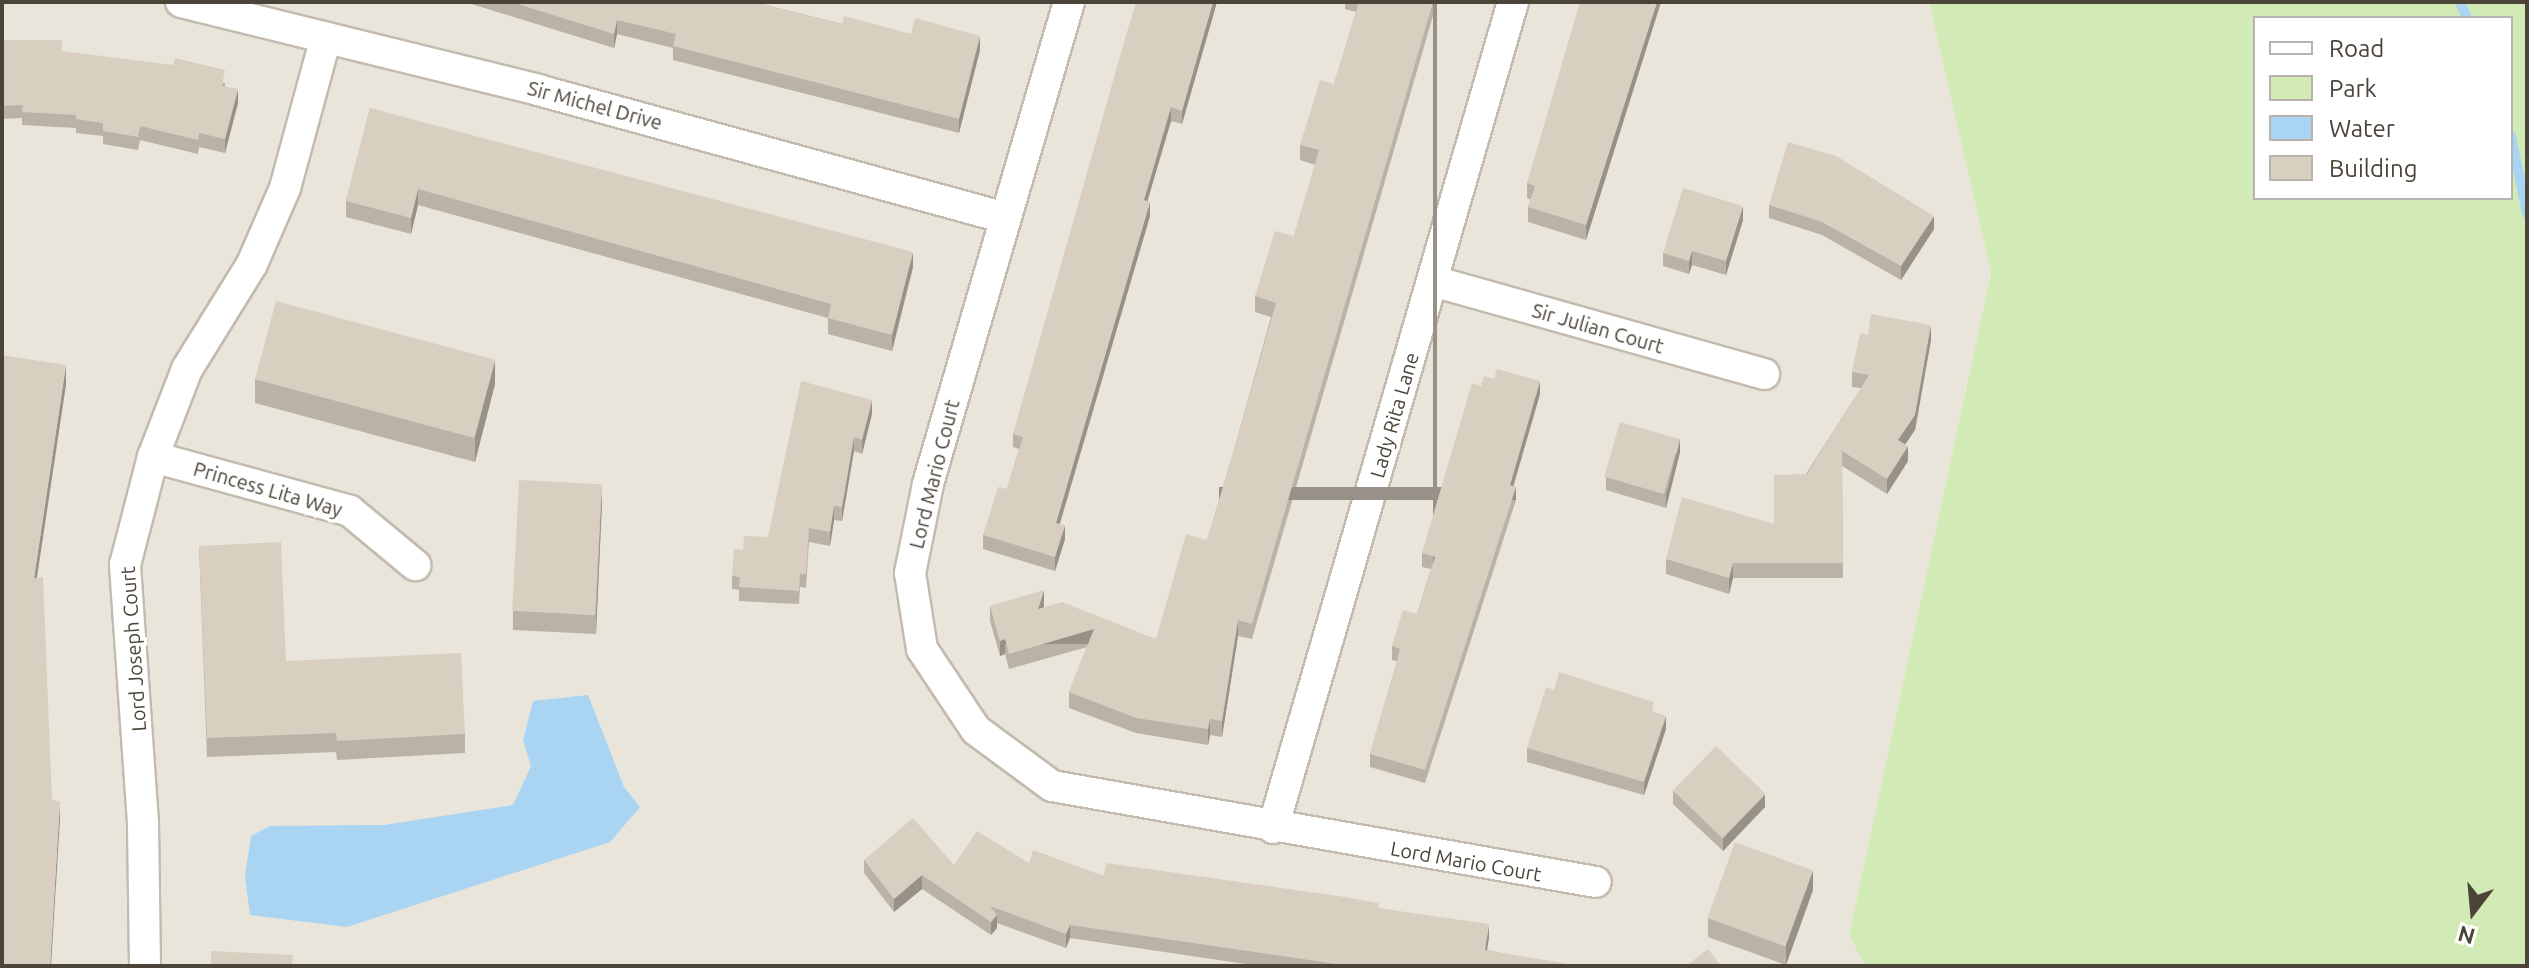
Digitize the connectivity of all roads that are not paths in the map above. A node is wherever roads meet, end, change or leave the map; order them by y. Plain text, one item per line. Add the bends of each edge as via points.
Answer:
1 (181, 2) edge
2 (1069, 2) edge
3 (1513, 2) edge
4 (326, 37) junction
5 (1006, 218) junction
6 (1433, 281) junction
7 (1764, 374) dead end
8 (153, 457) junction
9 (415, 565) dead end
10 (1273, 828) junction
11 (1596, 882) dead end
12 (145, 966) edge

1 - 4 street, Sir Michel Drive
2 - 5 street, Lord Mario Court
3 - 6 street, Lady Rita Lane
4 - 5 street, Sir Michel Drive
4 - 8 street, Lord Joseph Court via 285,188 252,264 187,369
5 - 10 street, Lord Mario Court via 928,484 910,573 922,649 976,730 1052,786
6 - 7 street, Sir Julian Court
6 - 10 street, Lady Rita Lane
8 - 9 street, Princess Lita Way via 350,511
8 - 12 street, Lord Joseph Court via 125,565 143,823
10 - 11 street, Lord Mario Court

